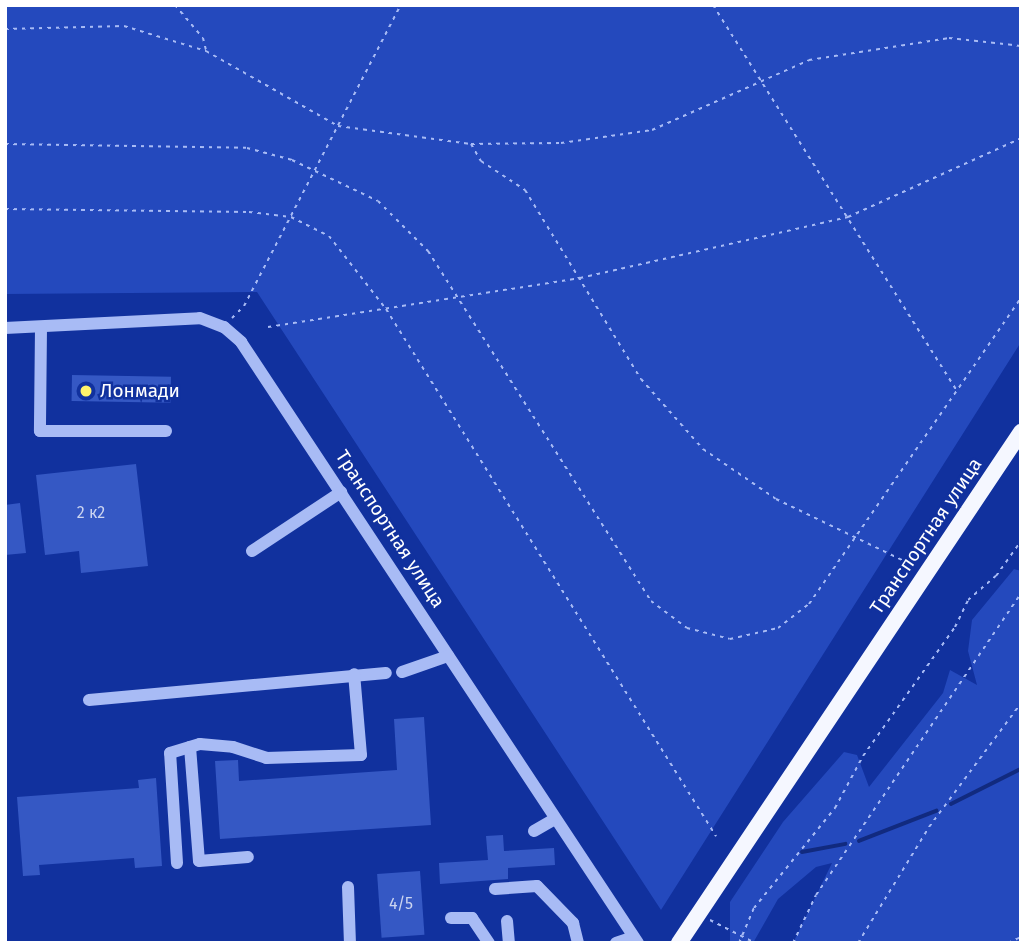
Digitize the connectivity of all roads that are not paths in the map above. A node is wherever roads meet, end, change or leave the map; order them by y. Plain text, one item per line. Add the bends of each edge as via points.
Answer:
1 (5, 328) edge
2 (41, 328) junction
3 (166, 431) dead end
4 (1021, 432) edge
5 (341, 492) junction
6 (252, 551) dead end
7 (448, 656) junction
8 (402, 672) dead end
9 (386, 673) dead end
10 (354, 674) junction
11 (89, 700) dead end
12 (190, 747) junction
13 (555, 819) junction
14 (534, 831) dead end
15 (248, 858) dead end
16 (177, 863) dead end
17 (348, 887) dead end
18 (495, 889) dead end
19 (452, 918) dead end
20 (507, 921) dead end
21 (636, 940) edge
22 (350, 943) edge
23 (489, 943) edge
24 (509, 943) edge
25 (578, 943) edge
26 (617, 943) edge
27 (679, 943) edge

1 - 2 street
2 - 3 street via 40,431
2 - 5 street, Транспортная улица via 179,317 224,327 260,367
4 - 27 main road, Транспортная улица
5 - 6 street
5 - 7 street, Транспортная улица
7 - 8 street
7 - 13 street, Транспортная улица
9 - 10 street
10 - 11 street
10 - 12 street via 361,755 266,758 233,747
12 - 15 street via 199,861
12 - 16 street via 170,753
13 - 14 street
13 - 21 street, Транспортная улица
17 - 22 street
18 - 25 street via 537,886 573,923
19 - 23 street via 472,918
20 - 24 street
21 - 26 street

